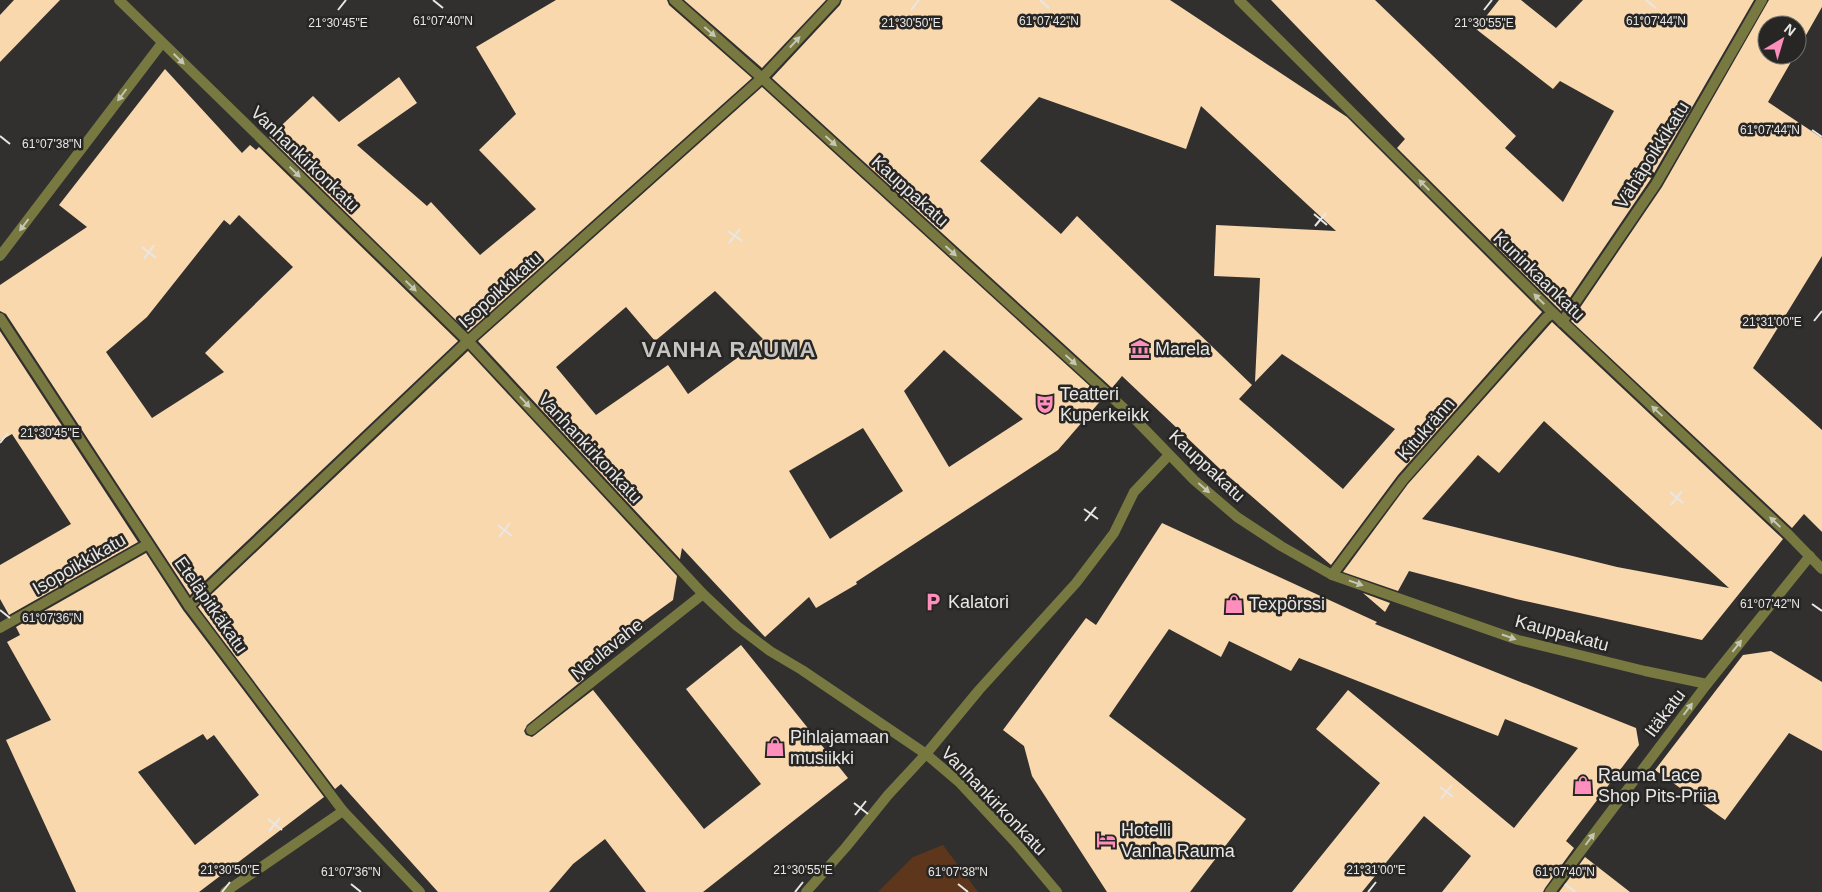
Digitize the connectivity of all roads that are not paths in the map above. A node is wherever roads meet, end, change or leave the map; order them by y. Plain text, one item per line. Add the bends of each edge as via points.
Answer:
1 (119, 0) edge
2 (674, 0) edge
3 (835, 0) edge
4 (1239, 0) edge
5 (1762, 0) edge
6 (162, 43) junction
7 (762, 78) junction
8 (0, 256) edge
9 (1553, 313) junction
10 (0, 318) edge
11 (1562, 322) junction
12 (468, 341) junction
13 (1169, 455) junction
14 (148, 544) junction
15 (1810, 556) junction
16 (1821, 567) edge
17 (1332, 574) junction
18 (702, 594) junction
19 (189, 606) junction
20 (0, 628) edge
21 (1707, 684) junction
22 (531, 730) dead end
23 (926, 754) junction
24 (343, 811) junction
25 (225, 892) edge
26 (420, 892) edge
27 (806, 892) edge
28 (1057, 892) edge
29 (1550, 892) edge

1 - 6 street, Vanhankirkonkatu
2 -> 7 street, Kauppakatu
7 -> 3 street, Isopoikkikatu
9 -> 4 street, Kuninkaankatu
5 - 11 street, Vähäpoikkikatu via 1656,184
6 -> 8 street
6 -> 12 street, Vanhankirkonkatu
7 - 12 street, Isopoikkikatu
7 -> 13 street, Kauppakatu via 1128,412
9 - 11 street, Kuninkaankatu
9 - 17 street, Kitukränn via 1403,480
10 - 14 street, Eteläpitkäkatu
15 -> 11 street, Kuninkaankatu
12 -> 18 street, Vanhankirkonkatu
12 - 19 street, Isopoikkikatu
13 -> 17 street, Kauppakatu via 1237,516 1281,546
13 - 23 street via 1134,492 1114,533 1076,583
14 - 19 street, Eteläpitkäkatu
14 - 20 street, Isopoikkikatu
15 - 16 street, Kuninkaankatu
21 -> 15 street, Itäkatu
17 -> 21 street, Kauppakatu via 1518,640
18 - 22 street, Neulavahe
18 - 23 street, Vanhankirkonkatu via 736,626 770,651
19 - 24 street, Eteläpitkäkatu
29 -> 21 street, Itäkatu
23 - 27 street
23 - 28 street, Vanhankirkonkatu via 1016,842
24 - 25 street
24 - 26 street, Eteläpitkäkatu

